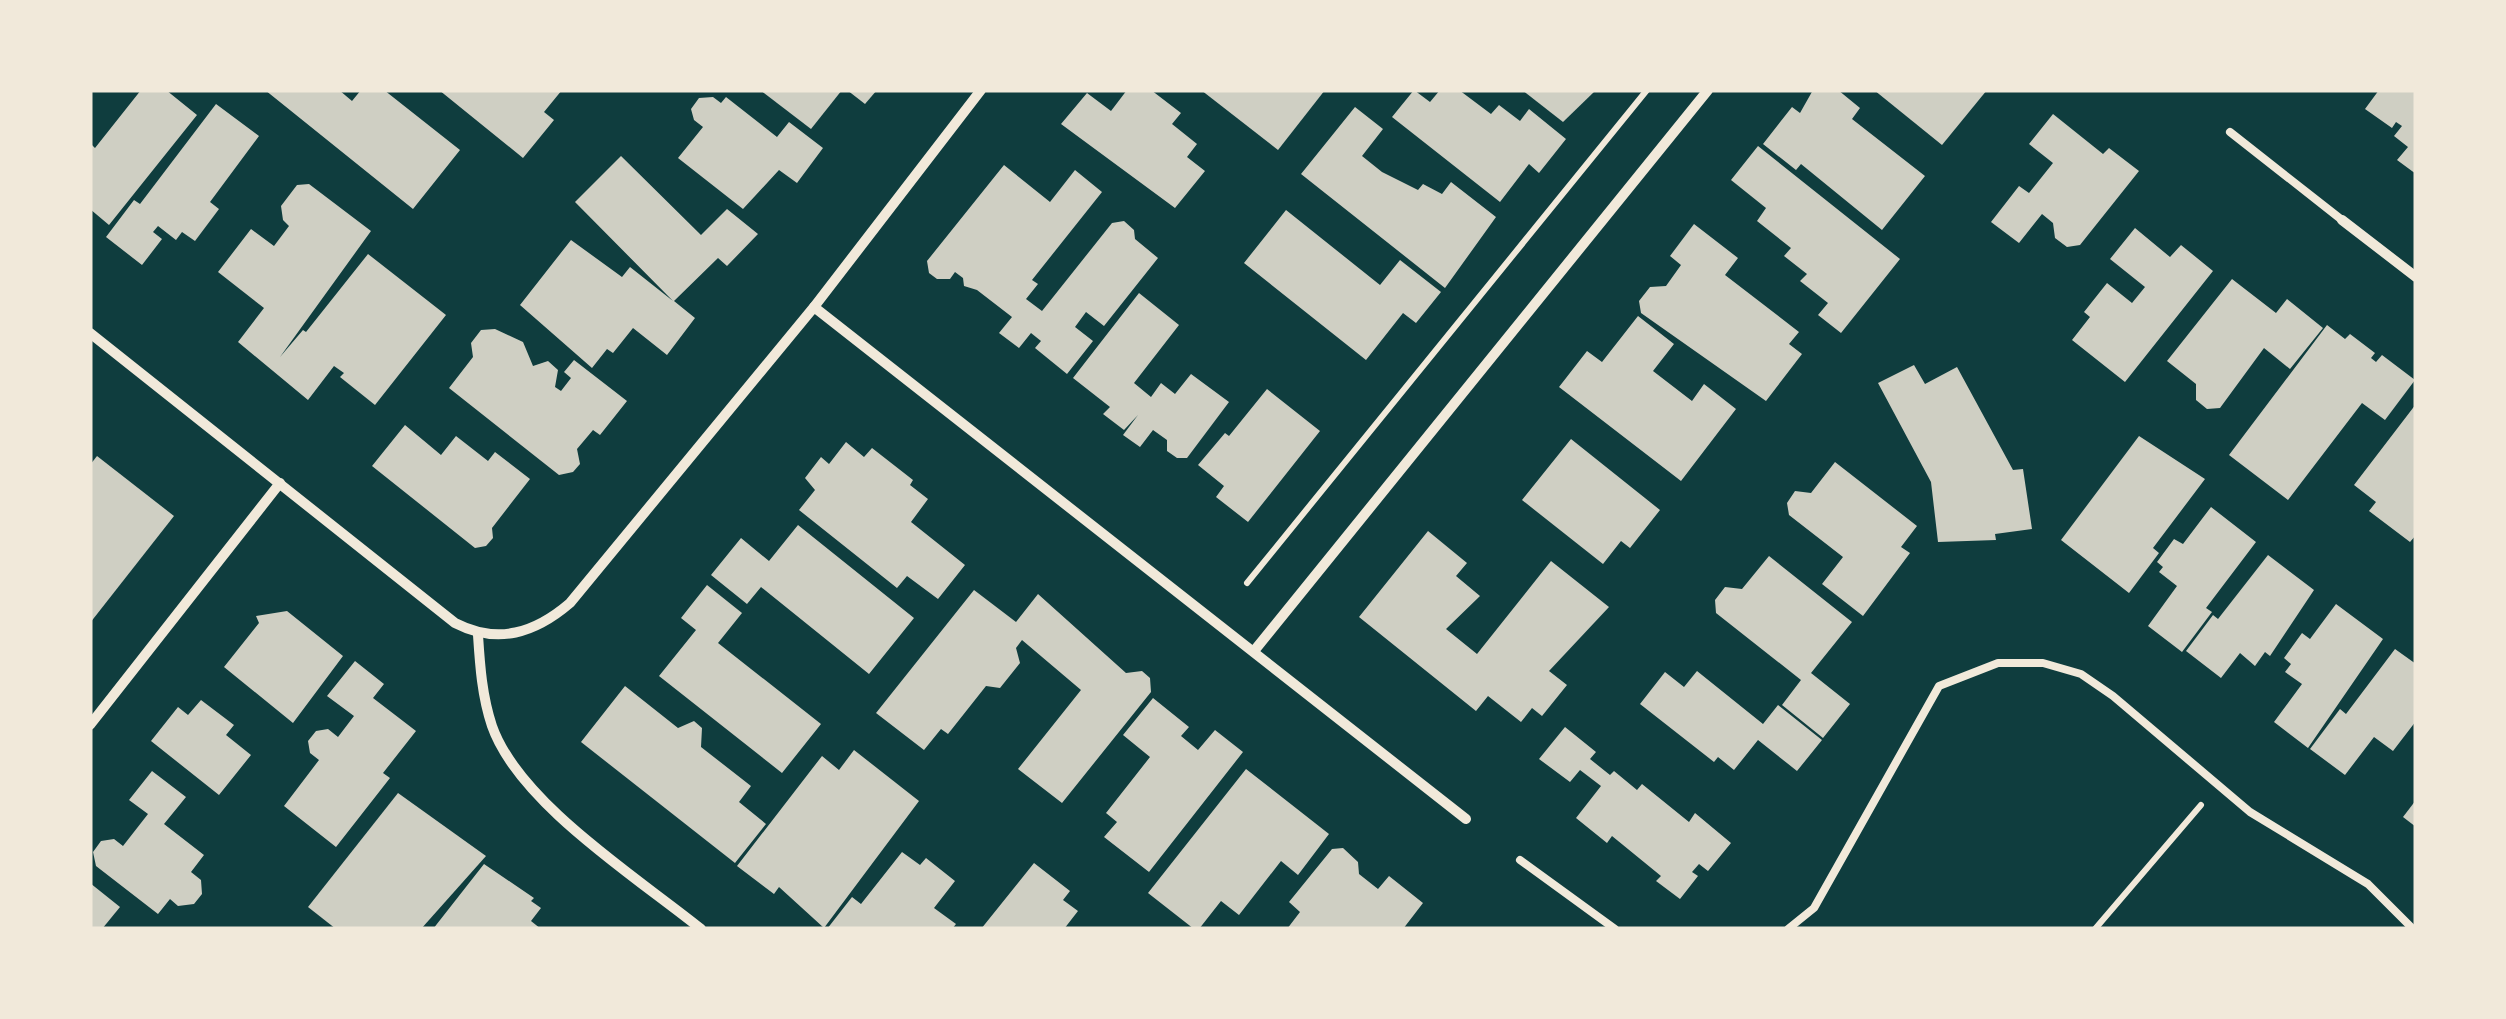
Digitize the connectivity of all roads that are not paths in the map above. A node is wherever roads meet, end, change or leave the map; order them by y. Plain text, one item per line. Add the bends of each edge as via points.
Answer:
1 (981, 90) edge
2 (1708, 90) edge
3 (2230, 132) dead end
4 (2342, 220) joint
5 (2416, 277) edge
6 (814, 306) junction
7 (90, 333) edge
8 (280, 483) junction
9 (478, 634) junction
10 (1254, 651) junction
11 (90, 726) edge
12 (1466, 819) dead end
13 (1520, 860) dead end
14 (701, 929) edge
15 (1615, 929) edge
16 (1788, 929) edge
17 (2414, 929) edge

1 - 6 street
2 - 10 street
3 - 4 lane
4 - 5 street
6 - 9 street via 570,603 526,630
6 - 10 street
7 - 8 street
8 - 9 street via 455,623
8 - 11 street
9 - 14 street via 483,694 521,778
10 - 12 street
13 - 15 lane
16 - 17 lane via 1814,908 1939,686 1998,662 2043,663 2082,674 2250,812 2368,884

